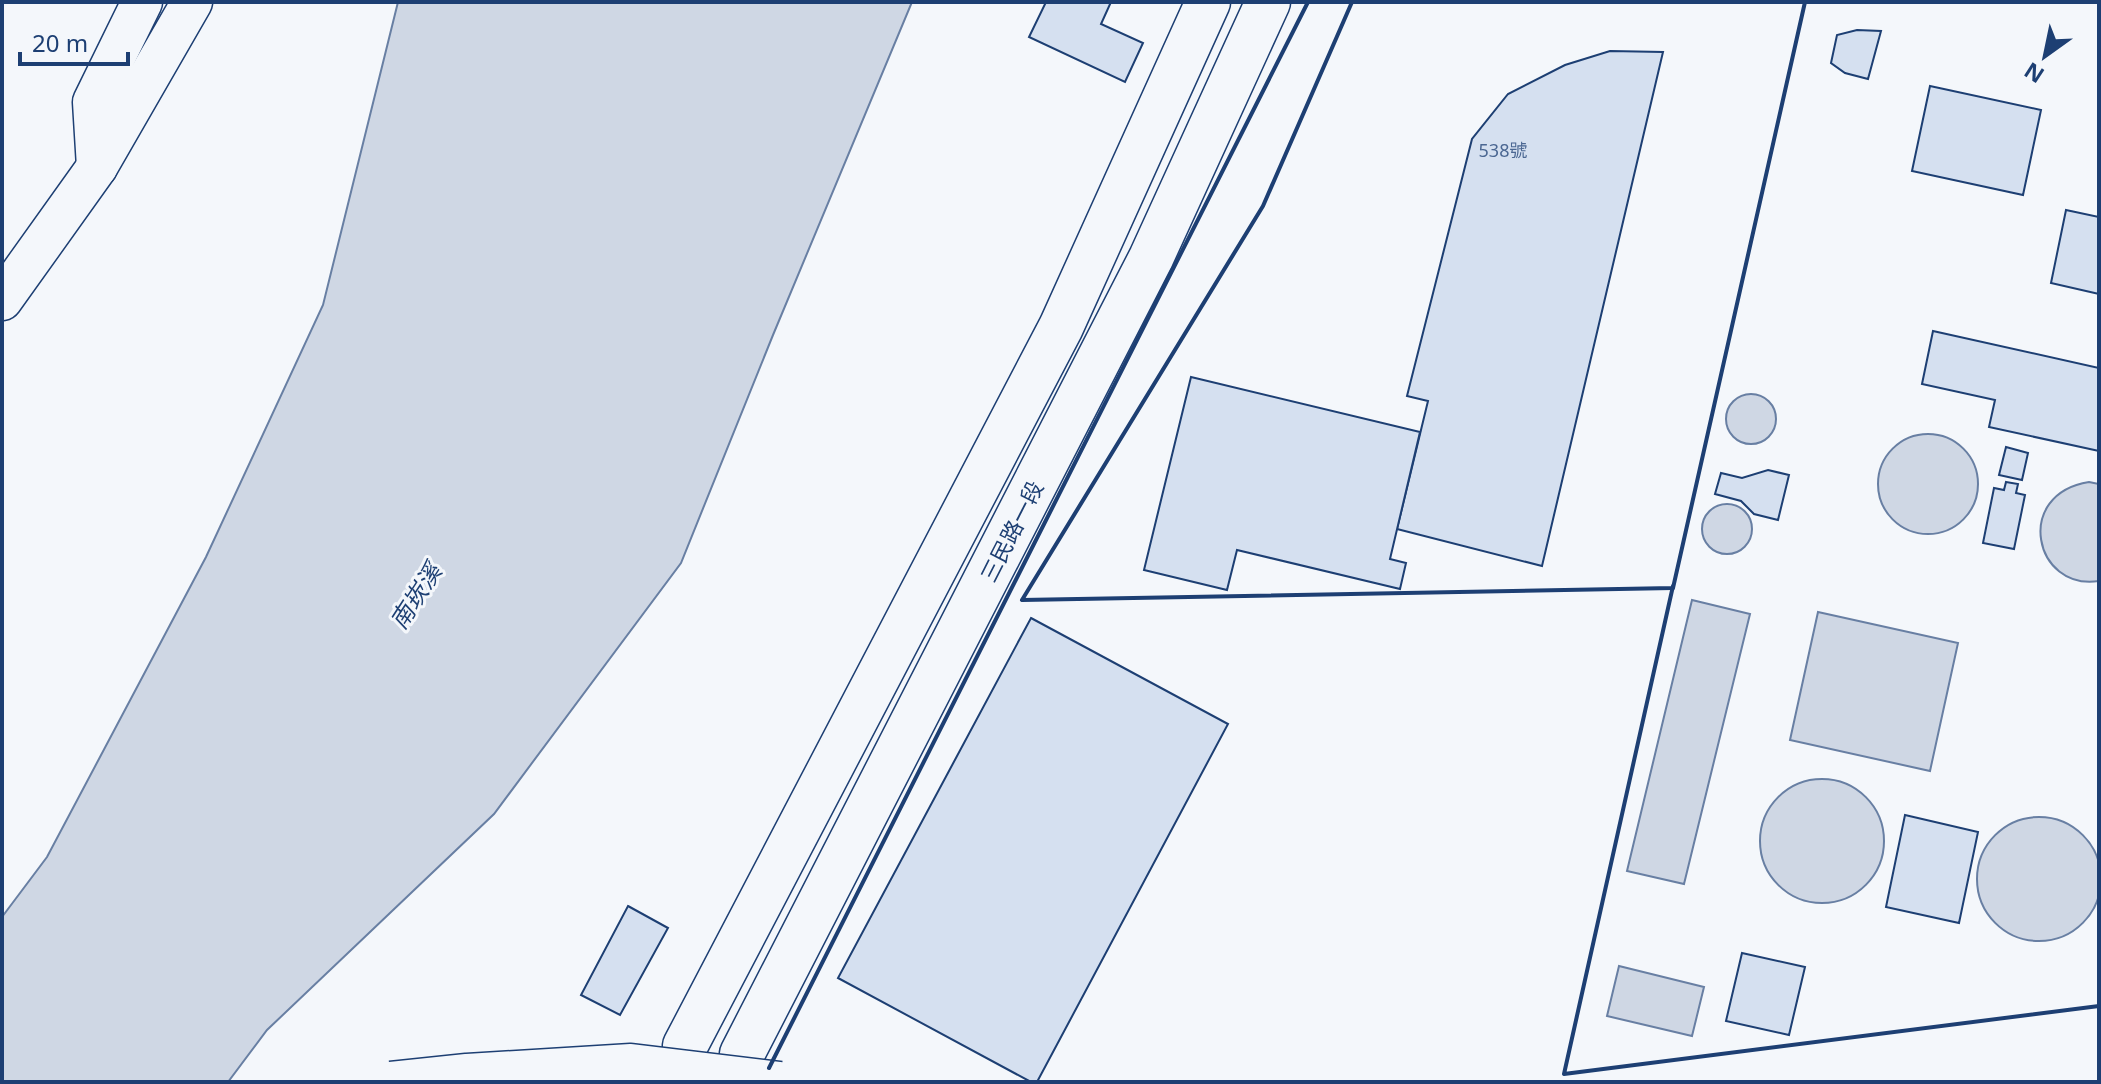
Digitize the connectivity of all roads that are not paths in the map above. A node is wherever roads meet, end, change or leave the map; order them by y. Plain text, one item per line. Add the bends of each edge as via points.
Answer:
1 (142, 2) edge
2 (192, 2) edge
3 (1208, 2) edge
4 (1268, 2) edge
5 (97, 167) junction
6 (2, 300) edge
7 (685, 1046) dead end
8 (742, 1054) dead end
9 (391, 1082) edge
10 (780, 1082) edge

1 - 5 street via 93,102
2 - 5 street
3 - 7 main road via 1061,327
4 - 8 main road, 三民路一段 via 1151,258
5 - 6 street
9 - 10 street, bridge via 631,1064

